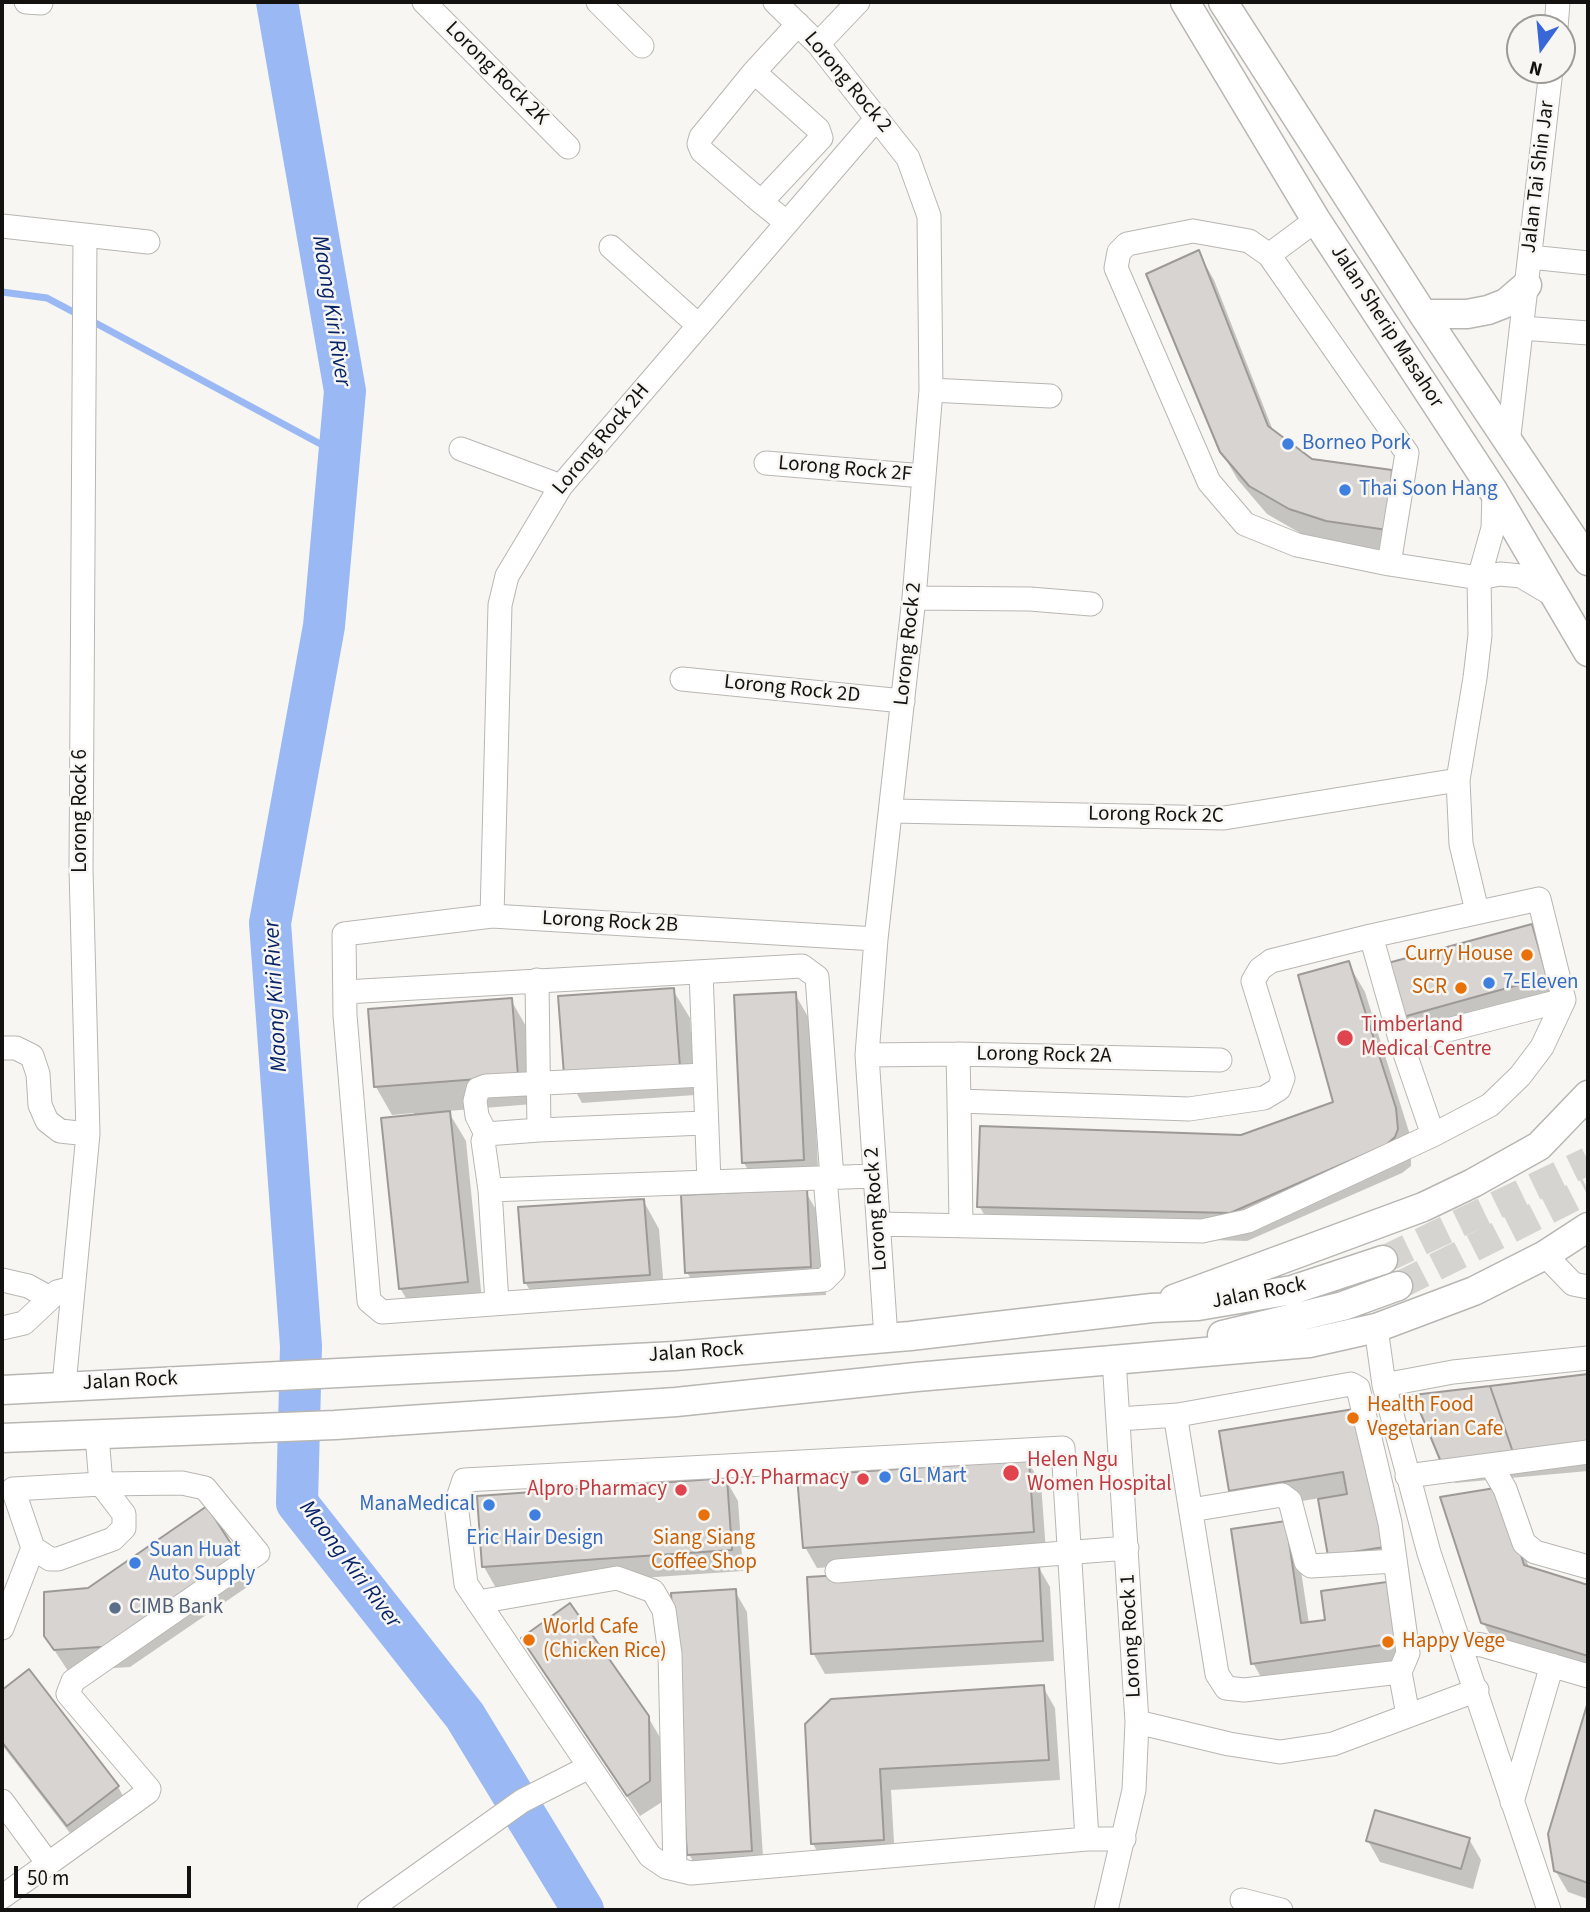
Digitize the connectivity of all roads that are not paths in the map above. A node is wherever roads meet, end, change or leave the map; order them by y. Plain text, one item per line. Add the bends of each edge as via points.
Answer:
1 (424, 2) edge
2 (598, 2) edge
3 (775, 2) edge
4 (858, 2) edge
5 (1185, 2) edge
6 (1223, 2) edge
7 (798, 24) junction
8 (818, 44) junction
9 (642, 46) dead end
10 (754, 72) junction
11 (1549, 84) edge
12 (877, 118) junction
13 (568, 146) dead end
14 (761, 202) junction
15 (1316, 220) junction
16 (786, 222) junction
17 (2, 226) edge
18 (85, 236) junction
19 (148, 242) dead end
20 (611, 247) dead end
21 (1269, 255) junction
22 (1530, 257) junction
23 (1588, 263) edge
24 (1527, 285) junction
25 (1423, 314) junction
26 (698, 325) junction
27 (1522, 328) junction
28 (1588, 333) edge
29 (931, 390) junction
30 (1050, 396) dead end
31 (1508, 444) junction
32 (461, 449) dead end
33 (766, 463) dead end
34 (924, 476) junction
35 (561, 486) junction
36 (1494, 492) junction
37 (1580, 532) edge
38 (1588, 561) edge
39 (1390, 564) junction
40 (1479, 578) junction
41 (914, 598) junction
42 (1557, 598) junction
43 (1091, 604) dead end
44 (1588, 652) edge
45 (682, 679) dead end
46 (903, 701) junction
47 (1458, 780) junction
48 (893, 811) junction
49 (1477, 911) junction
50 (492, 916) junction
51 (1371, 936) junction
52 (876, 939) junction
53 (701, 972) junction
54 (537, 980) junction
55 (345, 992) junction
56 (1564, 1000) junction
57 (1401, 1042) junction
58 (2, 1048) edge
59 (958, 1054) junction
60 (867, 1055) junction
61 (1220, 1059) dead end
62 (703, 1074) junction
63 (538, 1081) junction
64 (1588, 1095) edge
65 (959, 1101) junction
66 (704, 1123) junction
67 (539, 1130) junction
68 (88, 1134) junction
69 (486, 1134) junction
70 (1433, 1135) junction
71 (873, 1176) junction
72 (829, 1178) junction
73 (709, 1182) junction
74 (490, 1190) junction
75 (961, 1223) junction
76 (879, 1224) junction
77 (1588, 1227) edge
78 (1545, 1255) junction
79 (1383, 1260) tunnel mouth
80 (2, 1280) edge
81 (1398, 1286) tunnel mouth
82 (1588, 1287) edge
83 (73, 1288) junction
84 (50, 1297) junction
85 (498, 1303) junction
86 (1152, 1308) junction
87 (2, 1328) edge
88 (1376, 1328) junction
89 (886, 1338) junction
90 (1588, 1358) edge
91 (1114, 1359) junction
92 (64, 1385) junction
93 (1384, 1385) junction
94 (2, 1390) edge
95 (1178, 1415) junction
96 (1118, 1419) junction
97 (97, 1436) junction
98 (2, 1438) edge
99 (1588, 1452) edge
100 (1491, 1465) junction
101 (1378, 1470) junction
102 (1406, 1470) junction
103 (101, 1484) junction
104 (7, 1489) edge
105 (1191, 1510) junction
106 (33, 1548) junction
107 (1127, 1548) junction
108 (1069, 1551) junction
109 (1395, 1561) junction
110 (1588, 1567) edge
111 (837, 1570) dead end
112 (478, 1602) junction
113 (2, 1628) edge
114 (1458, 1642) junction
115 (1552, 1665) junction
116 (1400, 1672) junction
117 (1588, 1676) edge
118 (1477, 1690) junction
119 (1408, 1715) junction
120 (1137, 1722) junction
121 (589, 1766) junction
122 (2, 1801) edge
123 (1511, 1802) junction
124 (1087, 1839) junction
125 (1124, 1839) junction
126 (47, 1862) junction
127 (675, 1869) junction
128 (2, 1897) edge
129 (1242, 1900) dead end
130 (369, 1910) edge
131 (1106, 1910) edge
132 (1281, 1910) edge
133 (1549, 1910) edge

1 - 13 street, Lorong Rock 2K
2 - 9 street
3 - 7 street, Lorong Rock 2
4 - 8 street
5 - 15 main road, Jalan Sherip Masahor
6 - 25 main road, Jalan Sherip Masahor
7 - 8 street, Lorong Rock 2
7 - 10 street
8 - 12 street, Lorong Rock 2
10 - 14 street via 699,144
10 - 14 street via 818,129 821,138
11 - 22 street, Jalan Tai Shin Jar
12 - 16 street, Lorong Rock 2H
12 - 29 street, Lorong Rock 2 via 908,158 929,216
14 - 16 street
15 - 21 street
15 - 36 main road, Jalan Sherip Masahor
16 - 26 street, Lorong Rock 2H
17 - 18 street
18 - 19 street
18 - 68 street, Lorong Rock 6 via 81,869
20 - 26 street
21 - 39 street via 1407,453
21 - 39 street via 1249,241 1193,231 1127,244 1119,252 1116,268 1209,482 1245,524 1297,545
22 - 23 street
22 - 24 street, Jalan Tai Shin Jar
24 - 25 main road via 1506,303 1488,310
24 - 27 street, Jalan Tai Shin Jar
25 - 31 main road, Jalan Sherip Masahor
26 - 35 street, Lorong Rock 2H
27 - 28 street
27 - 31 street, Jalan Tai Shin Jar
29 - 30 street
29 - 34 street, Lorong Rock 2
31 - 37 main road, Jalan Sherip Masahor
32 - 35 street
33 - 34 street, Lorong Rock 2F
34 - 41 street, Lorong Rock 2
35 - 50 street, Lorong Rock 2H via 507,576 500,605
36 - 40 street via 1493,528
36 - 42 main road, Jalan Sherip Masahor
37 - 38 main road, Jalan Sherip Masahor
39 - 40 street
40 - 42 street via 1521,576
40 - 47 street via 1480,635
41 - 43 street
41 - 46 street, Lorong Rock 2
42 - 44 main road, Jalan Sherip Masahor
45 - 46 street, Lorong Rock 2D
46 - 48 street, Lorong Rock 2
47 - 48 street, Lorong Rock 2C via 1224,818
47 - 49 street via 1461,844
48 - 52 street, Lorong Rock 2
49 - 51 street
49 - 56 street via 1539,899
50 - 52 street, Lorong Rock 2B
50 - 55 street, Lorong Rock 2B via 344,934
51 - 57 street
51 - 65 street via 1271,961 1260,969 1253,981 1283,1078 1279,1089 1264,1098 1189,1110
52 - 60 street, Lorong Rock 2
53 - 54 street
53 - 62 street
53 - 72 street via 803,966 817,977
54 - 55 street
54 - 63 street
55 - 85 street via 369,1301 382,1312
56 - 57 street
56 - 70 street via 1542,1047 1520,1076 1490,1105
57 - 70 street
58 - 68 street via 16,1048 32,1056 47,1121 60,1131
59 - 60 street, Lorong Rock 2A
59 - 61 street, Lorong Rock 2A
59 - 65 street
60 - 71 street, Lorong Rock 2
62 - 63 street
62 - 66 street
63 - 67 street
63 - 69 street via 478,1089 477,1116
64 - 86 main road via 1539,1146 1473,1183 1412,1212
65 - 75 street
66 - 67 street
66 - 73 street
67 - 69 street
68 - 83 street, Lorong Rock 6
69 - 74 street
70 - 75 street via 1248,1221 1202,1231
71 - 72 street
71 - 76 street, Lorong Rock 2
72 - 73 street
72 - 85 street via 833,1271 824,1280
73 - 74 street
74 - 85 street
75 - 76 street
76 - 89 street, Lorong Rock 2
77 - 78 main road, Jalan Rock
78 - 82 street via 1573,1284
78 - 88 main road, Jalan Rock via 1474,1290
79 - 86 main road, Jalan Rock via 1292,1290 1198,1306
80 - 84 street
81 - 91 main road, Jalan Rock via 1343,1306
83 - 84 street
83 - 92 street, Lorong Rock 6
84 - 87 street via 24,1323
86 - 89 main road, Jalan Rock
88 - 91 main road, Jalan Rock via 1309,1343
88 - 93 street
89 - 92 main road, Jalan Rock via 675,1356
90 - 93 street via 1453,1372
91 - 96 street, Lorong Rock 1
91 - 97 main road, Jalan Rock via 676,1402
92 - 94 main road, Jalan Rock
93 - 102 street
95 - 96 street
95 - 101 street via 1351,1384 1361,1395
95 - 105 street
96 - 107 street, Lorong Rock 1
97 - 98 main road, Jalan Rock
97 - 103 street
99 - 100 street
100 - 102 street
100 - 110 street via 1505,1489 1524,1543 1535,1552
101 - 102 street
101 - 109 street
102 - 114 street
103 - 104 street
103 - 106 street via 124,1514 124,1528 113,1539 58,1559
103 - 126 street via 196,1484 205,1488 258,1553 73,1681 68,1694 149,1788
104 - 106 street
105 - 109 street via 1282,1495 1290,1501 1306,1562 1311,1566
105 - 116 street via 1217,1674 1226,1688 1244,1690
106 - 113 street
107 - 108 street
107 - 120 street, Lorong Rock 1
108 - 111 street
108 - 112 street via 1063,1448 464,1480 456,1504 466,1584
108 - 124 street
109 - 116 street via 1408,1653
112 - 121 street
112 - 127 street via 617,1578 653,1591 664,1610 670,1654
114 - 115 street
114 - 118 street
115 - 117 street
115 - 123 street
116 - 119 street
118 - 119 street
118 - 123 street
119 - 120 street via 1334,1744 1280,1752
120 - 125 street, Lorong Rock 1 via 1134,1790
121 - 127 street via 650,1856
121 - 130 street via 523,1801
122 - 126 street
123 - 133 street
124 - 125 street
124 - 127 street via 691,1873
125 - 131 street, Lorong Rock 1
126 - 128 street
129 - 132 street

